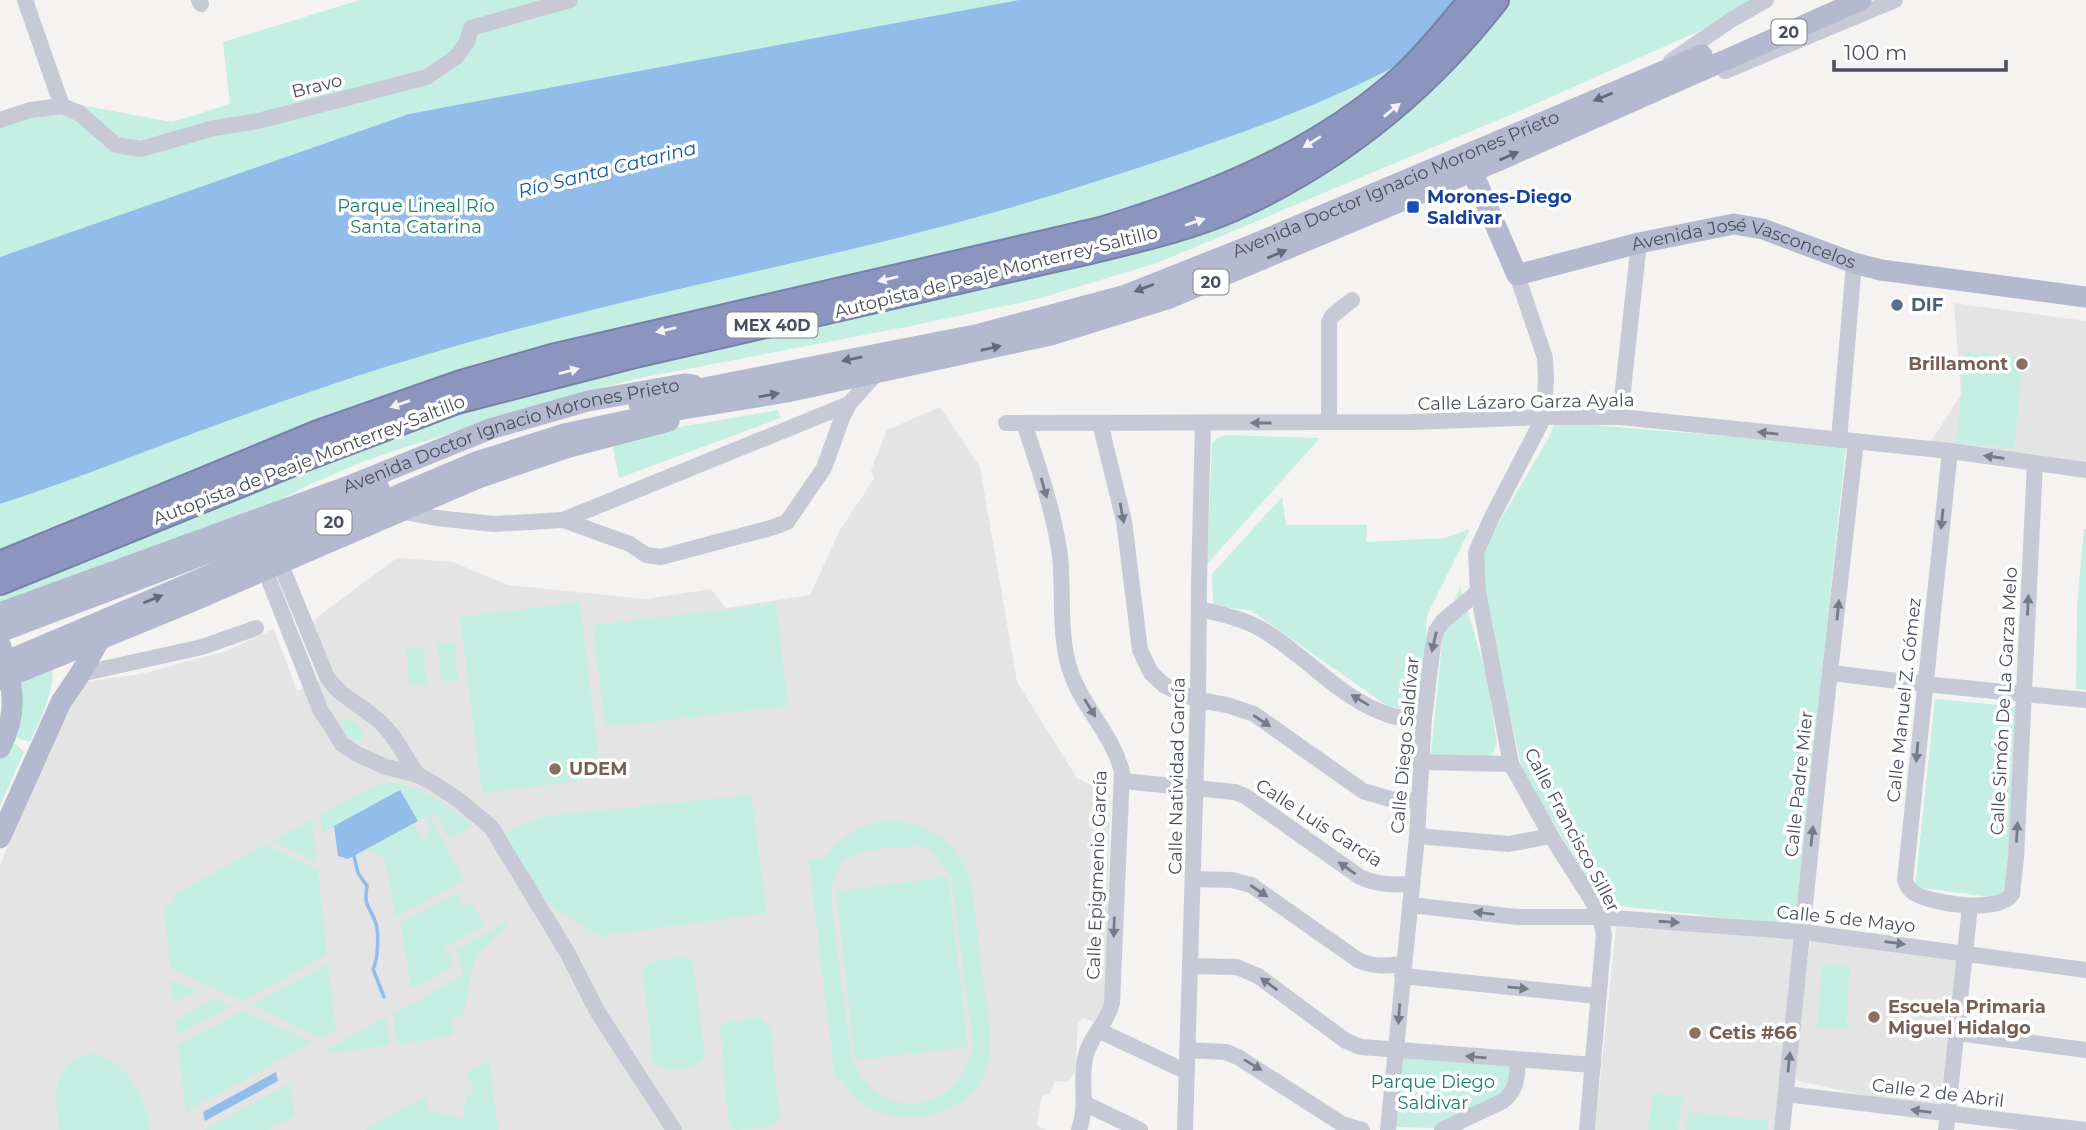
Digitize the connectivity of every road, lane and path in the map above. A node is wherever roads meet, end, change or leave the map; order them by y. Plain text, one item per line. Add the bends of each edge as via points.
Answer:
1 (25, 0) edge
2 (570, 0) edge
3 (1472, 0) edge
4 (1496, 0) edge
5 (1766, 0) edge
6 (1826, 0) edge
7 (1861, 0) edge
8 (1895, 0) edge
9 (1714, 58) junction
10 (1640, 90) junction
11 (62, 106) junction
12 (2, 114) edge
13 (1472, 171) junction
14 (1639, 243) junction
15 (1854, 264) junction
16 (1517, 275) junction
17 (2086, 297) edge
18 (1352, 300) dead end
19 (876, 374) junction
20 (713, 396) junction
21 (678, 403) junction
22 (849, 404) junction
23 (1544, 417) junction
24 (1620, 417) junction
25 (1329, 422) junction
26 (1006, 423) dead end
27 (1024, 423) junction
28 (1100, 423) junction
29 (1203, 423) junction
30 (1839, 440) junction
31 (1856, 442) junction
32 (1950, 451) junction
33 (2035, 463) junction
34 (2086, 470) edge
35 (399, 511) junction
36 (563, 520) junction
37 (0, 564) edge
38 (272, 566) junction
39 (95, 578) junction
40 (0, 582) edge
41 (1478, 592) junction
42 (37, 600) junction
43 (1199, 608) junction
44 (0, 613) edge
45 (256, 628) dead end
46 (0, 632) edge
47 (120, 632) junction
48 (99, 641) junction
49 (0, 644) edge
50 (64, 656) junction
51 (1831, 673) junction
52 (3, 674) edge
53 (80, 674) junction
54 (1924, 684) junction
55 (66, 691) junction
56 (2023, 695) junction
57 (1198, 700) junction
58 (2086, 700) edge
59 (1424, 718) junction
60 (1, 745) edge
61 (37, 754) junction
62 (1420, 762) junction
63 (1511, 764) junction
64 (418, 775) junction
65 (1123, 781) junction
66 (1195, 787) junction
67 (1418, 802) junction
68 (1417, 836) junction
69 (1551, 836) junction
70 (0, 838) edge
71 (1194, 879) junction
72 (1411, 884) junction
73 (1410, 905) junction
74 (1970, 906) junction
75 (1601, 917) junction
76 (1803, 932) junction
77 (1965, 952) junction
78 (1190, 966) junction
79 (1402, 970) junction
80 (2086, 970) edge
81 (1598, 996) junction
82 (1100, 1031) junction
83 (1957, 1033) junction
84 (1188, 1050) junction
85 (2086, 1050) edge
86 (1396, 1051) junction
87 (1518, 1060) junction
88 (1593, 1065) junction
89 (1187, 1072) junction
90 (1786, 1094) junction
91 (1084, 1103) junction
92 (1947, 1122) edge
93 (674, 1130) edge
94 (1079, 1130) edge
95 (1140, 1130) edge
96 (1185, 1130) edge
97 (1362, 1130) edge
98 (1388, 1130) edge
99 (1441, 1130) edge
100 (1587, 1130) edge
101 (1782, 1130) edge
102 (2086, 1130) edge

1 - 11 street
2 - 11 street, Bravo via 471,28 456,57 427,77 141,149 116,145 79,113
3 -> 37 highway, Autopista de Peaje Monterrey-Saltillo / MEX 40D via 1405,74 1346,120 1266,169 1174,207 1101,230 639,336 461,383 318,433
40 -> 4 highway, Autopista de Peaje Monterrey-Saltillo / MEX 40D via 457,401 1136,239 1233,208 1339,150 1395,109 1464,41
5 - 10 street, 20 via 1731,20
6 - 9 main road, Avenida Doctor Ignacio Morones Prieto / 20
7 - 9 main road, Avenida Doctor Ignacio Morones Prieto / 20
8 - 10 street, Avenida Doctor Ignacio Morones Prieto / 20 via 1686,88 1661,96
9 - 10 main road, Avenida Doctor Ignacio Morones Prieto / 20
13 -> 10 main road, Avenida Doctor Ignacio Morones Prieto / 20
10 -> 20 main road, Avenida Doctor Ignacio Morones Prieto / 20 via 1483,146 1122,296
11 - 12 street
13 - 16 main road
19 -> 13 main road, Avenida Doctor Ignacio Morones Prieto / 20 via 1051,335 1167,299
14 - 15 main road, Avenida José Vasconcelos via 1723,224 1747,225
14 - 16 main road, Avenida José Vasconcelos
14 - 24 street
15 - 17 main road, Avenida José Vasconcelos
15 - 30 street
16 - 23 street via 1545,358
18 - 25 street via 1329,322
20 -> 19 main road, Avenida Doctor Ignacio Morones Prieto / 20
19 - 22 street
20 - 21 main road, Avenida Doctor Ignacio Morones Prieto / 20
20 - 35 main road, Avenida Doctor Ignacio Morones Prieto / 20 via 661,424 525,461
20 - 39 main road, Avenida Doctor Ignacio Morones Prieto / 20 via 684,384 553,409
21 - 46 main road, Avenida Doctor Ignacio Morones Prieto / 20, bridge via 559,421 493,442
52 -> 21 main road, Avenida Doctor Ignacio Morones Prieto / 20, bridge via 476,462
22 - 36 street
22 - 36 street via 824,468 787,522 779,526 661,557
23 - 24 street, Calle Lázaro Garza Ayala
23 - 25 street, Calle Lázaro Garza Ayala
23 - 41 street via 1476,552
30 -> 24 street, Calle Lázaro Garza Ayala
25 -> 29 street, Calle Lázaro Garza Ayala
26 - 27 street, Calle Lázaro Garza Ayala
27 - 28 street, Calle Lázaro Garza Ayala
27 -> 65 street, Calle Epigmenio García via 1060,556 1070,672 1115,749
28 - 29 street, Calle Lázaro Garza Ayala
28 -> 57 street via 1124,521 1140,650 1151,673 1164,685
29 - 43 street, Calle Natividad García
30 - 31 street, Calle Lázaro Garza Ayala
31 - 32 street, Calle Lázaro Garza Ayala
51 -> 31 street, Calle Padre Mier
33 -> 32 street, Calle Lázaro Garza Ayala
32 -> 54 street, Calle Manuel Z. Gómez
33 - 34 street, Calle Lázaro Garza Ayala
56 -> 33 street, Calle Simón De La Garza Melo
35 - 36 street via 494,523
35 - 38 main road, Avenida Doctor Ignacio Morones Prieto / 20
38 - 47 main road, Avenida Doctor Ignacio Morones Prieto / 20
38 - 64 street via 336,690 387,729
38 - 64 street via 320,709 342,744 386,767
39 - 42 main road, Avenida Doctor Ignacio Morones Prieto / 20
39 - 47 main road via 102,607
41 -> 59 street, Calle Diego Saldívar via 1436,631
41 - 63 street, Calle Francisco Siller
42 - 44 main road, Avenida Doctor Ignacio Morones Prieto / 20
42 - 50 main road via 52,620
43 - 57 street, Calle Natividad García
59 -> 43 street via 1381,712 1262,630
45 - 53 street via 202,647
47 - 48 main road, Avenida Doctor Ignacio Morones Prieto / 20
48 - 50 main road, Avenida Doctor Ignacio Morones Prieto / 20
48 - 53 main road
49 - 52 main road
50 - 52 main road, Avenida Doctor Ignacio Morones Prieto / 20
50 - 55 main road
51 - 54 street
76 -> 51 street, Calle Padre Mier
52 - 60 main road via 14,701
53 - 55 main road
54 - 56 street
54 -> 74 street, Calle Manuel Z. Gómez via 1905,880 1917,895
55 - 61 main road
56 - 58 street
74 -> 56 street, Calle Simón De La Garza Melo via 2001,904 2012,894
57 - 66 street, Calle Natividad García
57 -> 67 street via 1254,714 1363,791
59 - 62 street, Calle Diego Saldívar
60 - 61 main road via 16,742
61 - 70 main road
62 - 63 street
62 - 67 street, Calle Diego Saldívar
63 - 69 street, Calle Francisco Siller
64 - 93 street via 491,827 597,1011
65 - 66 street, Calle Luis García
65 -> 82 street, Calle Epigmenio García via 1112,1003
66 - 71 street, Calle Natividad García
72 -> 66 street, Calle Luis García via 1373,883 1245,796
67 - 68 street, Calle Diego Saldívar
68 - 69 street via 1509,844
68 - 72 street, Calle Diego Saldívar
69 - 75 street, Calle Francisco Siller
71 - 78 street, Calle Natividad García
71 -> 79 street via 1251,885 1357,960
72 - 73 street, Calle Diego Saldívar
75 -> 73 street via 1517,917
73 - 79 street, Calle Diego Saldívar
74 - 77 street
75 -> 76 street, Calle 5 de Mayo
75 - 81 street, Calle Francisco Siller via 1604,947
76 -> 77 street, Calle 5 de Mayo
90 -> 76 street, Calle Padre Mier
77 - 80 street, Calle 5 de Mayo
77 - 83 street
78 - 84 street, Calle Natividad García
86 -> 78 street via 1346,1041 1258,976 1237,968
79 -> 81 street
79 -> 86 street, Calle Diego Saldívar
81 - 88 street, Calle Francisco Siller
82 - 89 street
82 - 91 street, Calle Epigmenio García via 1084,1059
83 - 85 street
83 - 92 street
84 - 89 street, Calle Natividad García
84 -> 97 street via 1238,1057 1342,1124
87 -> 86 street
86 - 98 street, Calle Diego Saldívar
87 - 88 street
87 - 99 street via 1511,1095
88 - 100 street, Calle Francisco Siller
89 - 96 street, Calle Natividad García
92 -> 90 street, Calle 2 de Abril
90 - 101 street, Calle Padre Mier
91 - 94 street, Calle Epigmenio García
91 - 95 street
92 - 102 street, Calle 2 de Abril

